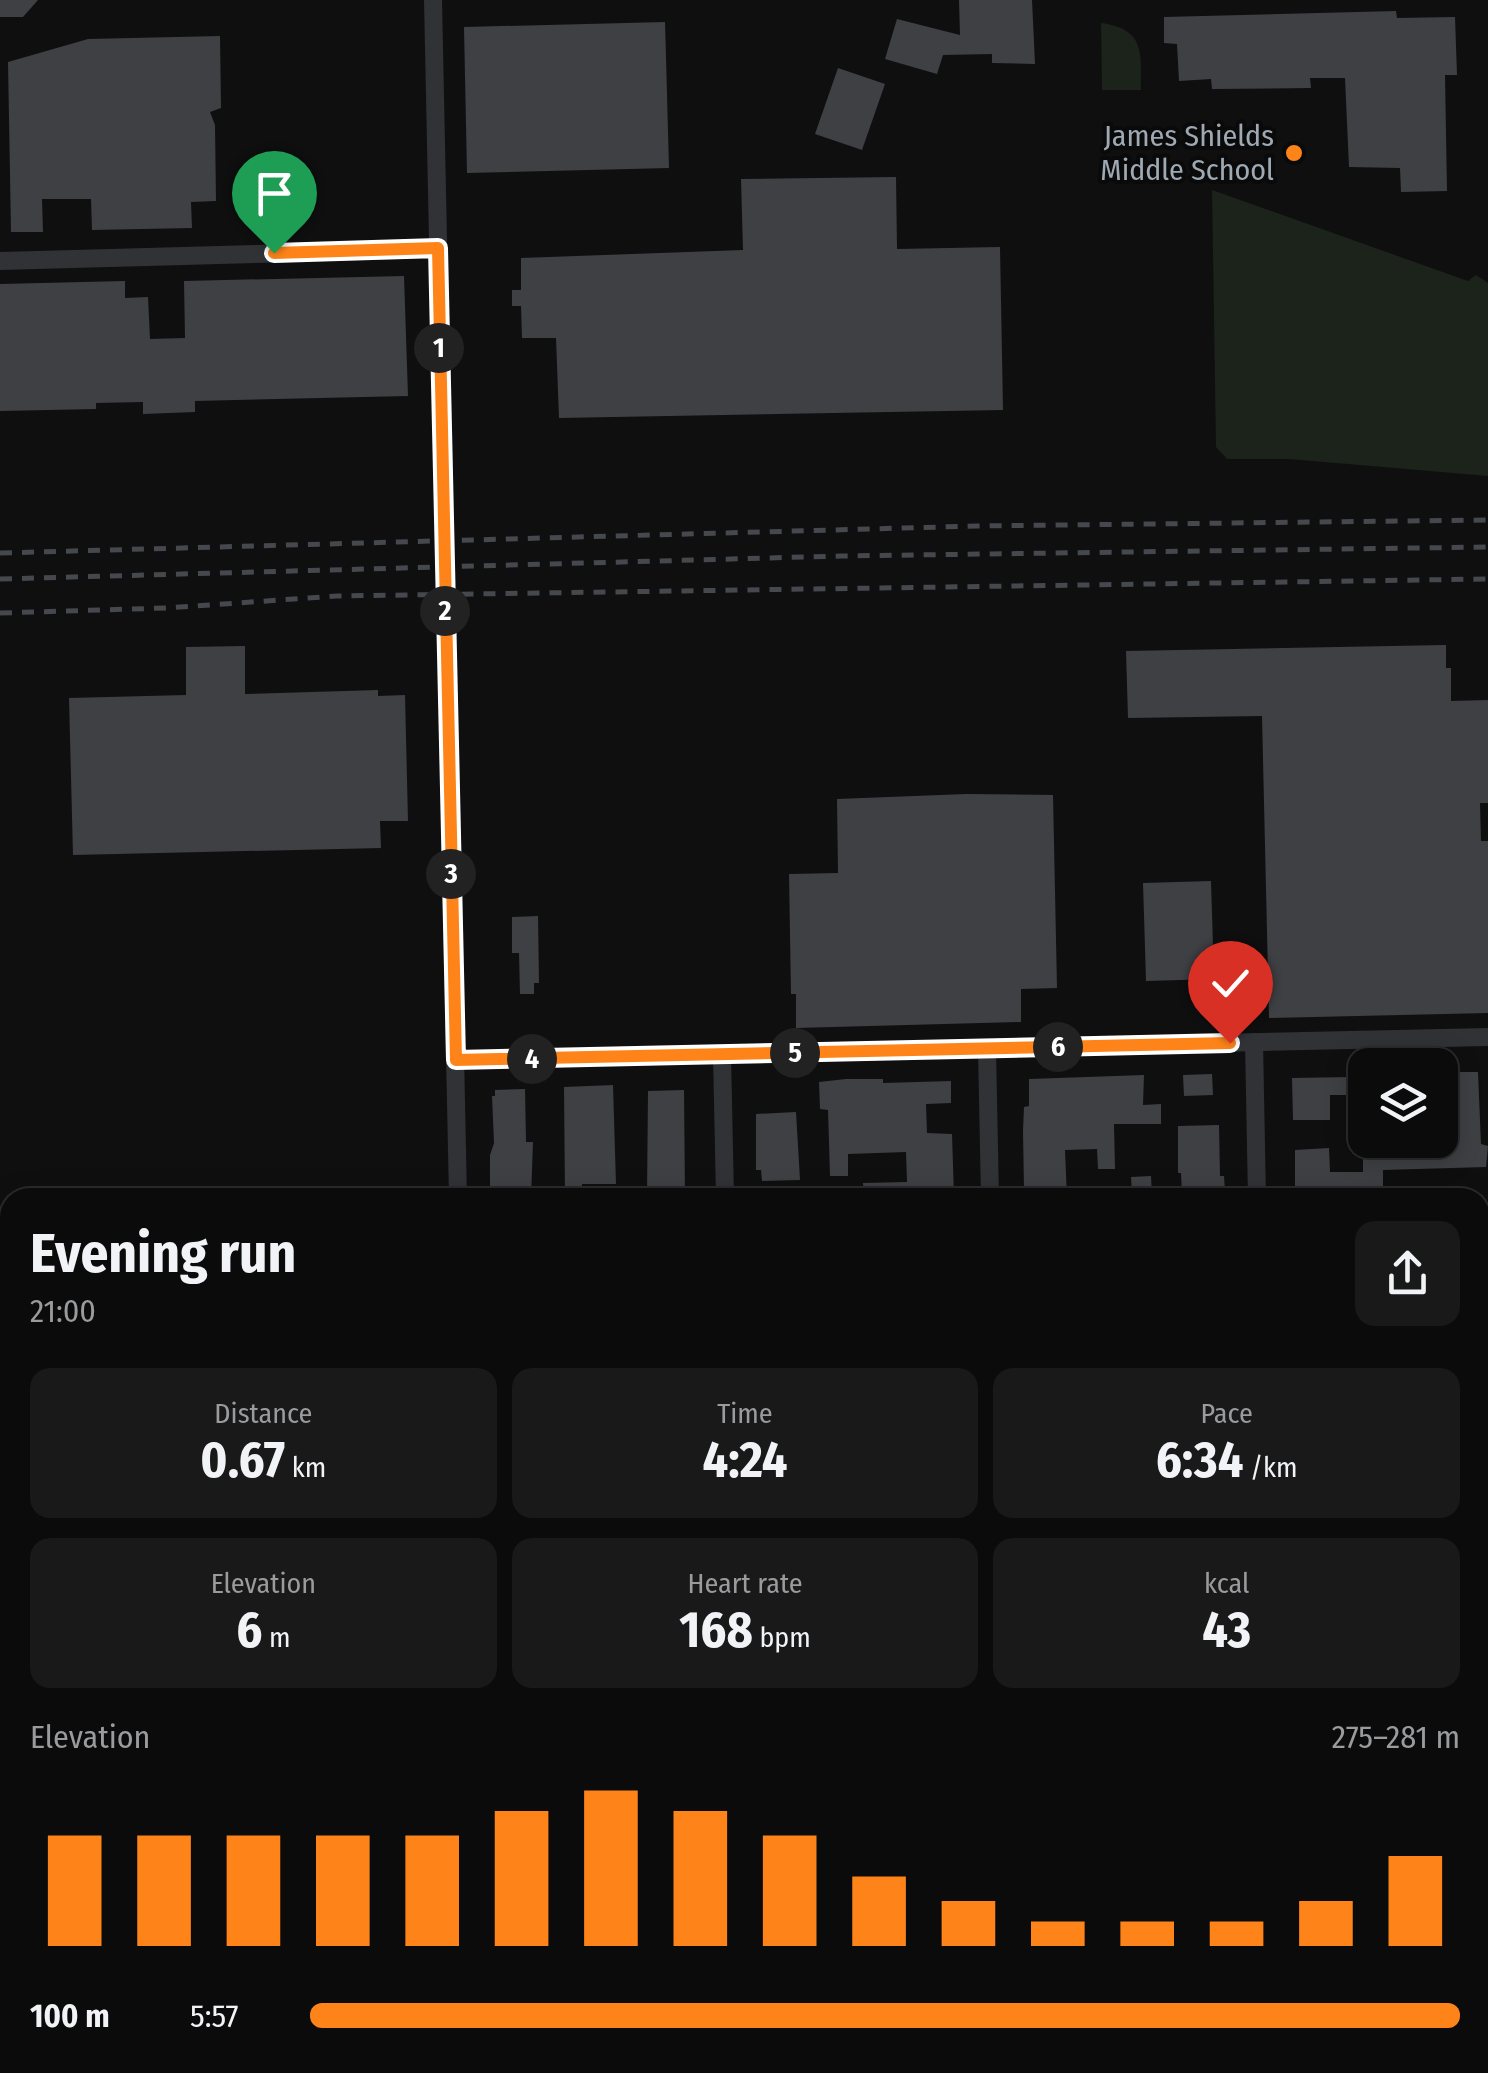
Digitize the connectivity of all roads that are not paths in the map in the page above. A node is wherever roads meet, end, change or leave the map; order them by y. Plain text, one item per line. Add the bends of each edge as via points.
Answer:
1 (432, 0) edge
2 (438, 248) junction
3 (0, 261) edge
4 (1488, 1037) edge
5 (1254, 1042) junction
6 (987, 1048) junction
7 (722, 1054) junction
8 (456, 1060) junction
9 (458, 1188) edge
10 (725, 1188) edge
11 (990, 1188) edge
12 (1257, 1188) edge

1 - 2 street
2 - 3 street
2 - 8 street
4 - 5 street
5 - 6 street
5 - 12 street
6 - 7 street
6 - 11 street
7 - 8 street
7 - 10 street
8 - 9 street

